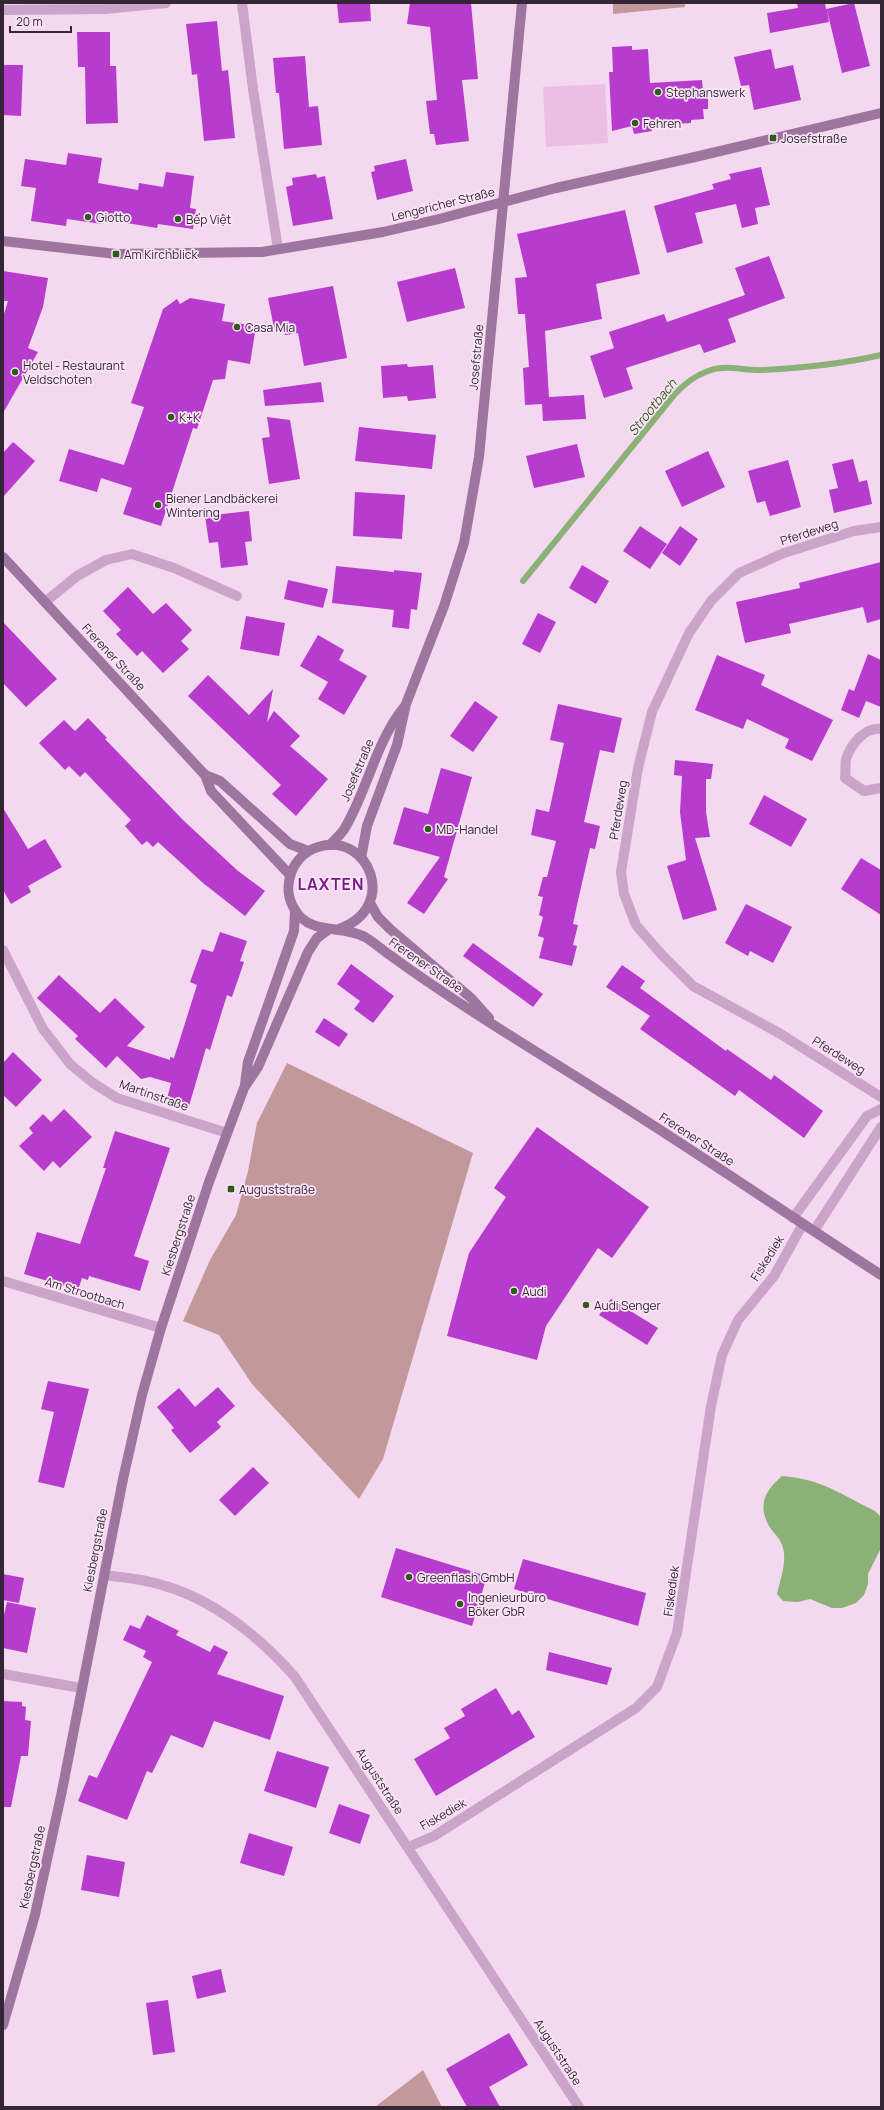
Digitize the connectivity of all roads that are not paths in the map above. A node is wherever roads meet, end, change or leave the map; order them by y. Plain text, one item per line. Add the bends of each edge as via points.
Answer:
1 (166, 3) edge
2 (242, 3) edge
3 (522, 3) edge
4 (3, 10) edge
5 (881, 112) edge
6 (504, 202) junction
7 (3, 241) edge
8 (278, 249) junction
9 (881, 527) edge
10 (3, 557) edge
11 (237, 596) dead end
12 (45, 602) junction
13 (406, 704) junction
14 (881, 729) edge
15 (205, 775) junction
16 (881, 788) edge
17 (330, 845) junction
18 (308, 851) junction
19 (361, 858) junction
20 (290, 875) junction
21 (370, 903) junction
22 (294, 910) junction
23 (334, 929) junction
24 (3, 950) edge
25 (497, 1026) junction
26 (244, 1088) junction
27 (881, 1097) edge
28 (881, 1109) edge
29 (881, 1127) edge
30 (227, 1133) junction
31 (794, 1218) junction
32 (803, 1224) junction
33 (814, 1231) junction
34 (881, 1275) edge
35 (3, 1281) edge
36 (160, 1328) junction
37 (104, 1575) junction
38 (3, 1674) edge
39 (81, 1688) junction
40 (408, 1847) junction
41 (3, 2025) edge
42 (579, 2107) edge

1 - 4 street via 105,9
2 - 8 street
3 - 6 main road, Josefstraße
5 - 6 main road, Lengericher Straße
6 - 8 main road, Lengericher Straße via 383,232
6 - 13 main road, Josefstraße via 479,457 464,543 444,606
7 - 8 main road, Lengericher Straße via 116,254 262,252
9 - 27 street, Pferdeweg via 854,531 784,553 739,573 711,600 689,633 652,712 638,768 621,872 624,894 636,925 693,986 779,1033
10 - 12 main road, Frerener Straße
11 - 12 street via 174,568 132,554 106,560 77,576
12 - 15 main road, Frerener Straße
13 - 17 main road, Josefstraße via 386,735 346,828
13 - 19 main road, Josefstraße via 397,745 367,826
14 - 16 street via 874,728 859,737 846,759 846,778 864,791
15 - 18 main road, Frerener Straße via 220,781 290,844
15 - 20 main road, Frerener Straße via 211,791
17 - 18 main road
17 - 19 main road via 351,850
18 - 20 main road via 296,863
19 - 21 main road via 373,881
20 - 22 main road via 289,893
21 - 23 main road via 359,919
21 - 25 main road, Frerener Straße via 378,917 390,929 471,998
22 - 23 main road via 310,924
22 - 26 main road, Kiesbergstraße via 294,931 248,1062
23 - 25 main road, Frerener Straße via 364,936 440,992
23 - 26 main road, Kiesbergstraße via 317,938 308,952 258,1067
24 - 30 street, Martinstraße via 27,1002 43,1029 70,1064 117,1098
25 - 31 main road, Frerener Straße
26 - 30 main road, Kiesbergstraße
28 - 31 street via 867,1116
29 - 33 street
30 - 36 main road, Kiesbergstraße
31 - 32 main road, Frerener Straße
32 - 33 main road, Frerener Straße
32 - 40 street, Fiskediek via 774,1276 738,1320 722,1355 711,1406 678,1633 657,1687 636,1708 434,1836
33 - 34 main road, Frerener Straße
35 - 36 street, Am Strootbach
36 - 37 main road, Kiesbergstraße via 140,1403
37 - 39 main road, Kiesbergstraße
37 - 40 street, Auguststraße via 147,1581 182,1592 220,1612 252,1634 295,1677
38 - 39 street
39 - 41 main road, Kiesbergstraße via 35,1914
40 - 42 street, Auguststraße

